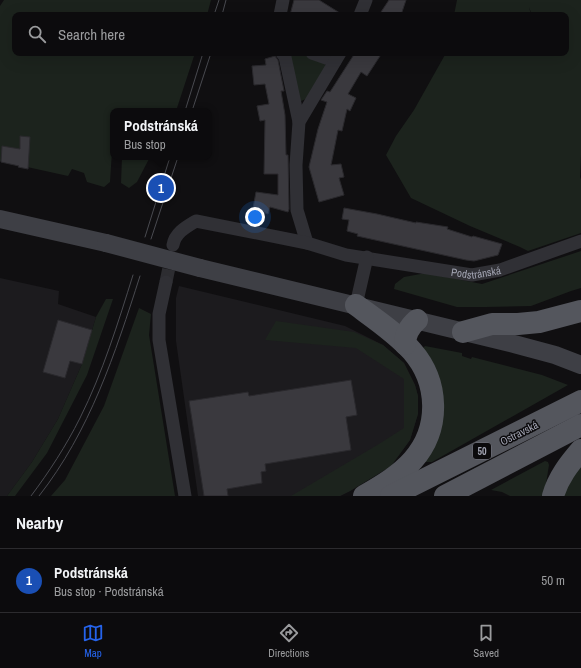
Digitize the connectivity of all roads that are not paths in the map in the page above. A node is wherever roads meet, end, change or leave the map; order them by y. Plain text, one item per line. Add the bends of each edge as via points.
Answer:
1 (283, 0) edge
2 (366, 0) edge
3 (281, 12) edge
4 (361, 12) edge
5 (284, 56) edge
6 (338, 57) edge
7 (299, 122) junction
8 (0, 219) edge
9 (581, 241) edge
10 (307, 243) junction
11 (173, 245) tunnel mouth
12 (367, 257) junction
13 (166, 282) tunnel mouth
14 (356, 305) junction
15 (581, 310) edge
16 (416, 320) junction
17 (463, 332) junction
18 (405, 344) junction
19 (581, 365) edge
20 (577, 403) edge
21 (581, 425) edge
22 (581, 450) edge
23 (185, 496) edge
24 (364, 496) edge
25 (392, 496) edge
26 (445, 496) edge
27 (554, 496) edge

1 - 3 street
2 - 4 street
5 - 7 street
6 - 7 street
7 - 10 street via 296,165 297,210
8 - 14 main road, bridge
9 - 12 street, Podstránská via 500,270 472,275
10 - 11 street, Podstránská via 196,221 183,229
10 - 12 street, Podstránská via 346,255
12 - 14 street
13 - 23 street via 158,314 159,340
14 - 16 main road
14 - 18 highway
15 - 17 highway via 539,322 492,324
16 - 17 main road
16 - 18 highway via 406,333
17 - 19 main road via 554,355
18 - 24 highway via 419,360 430,381 433,400 432,425 413,460 388,481
20 - 25 highway, Ostravská / 50
21 - 26 highway, Ostravská / 50
22 - 27 highway via 561,476

